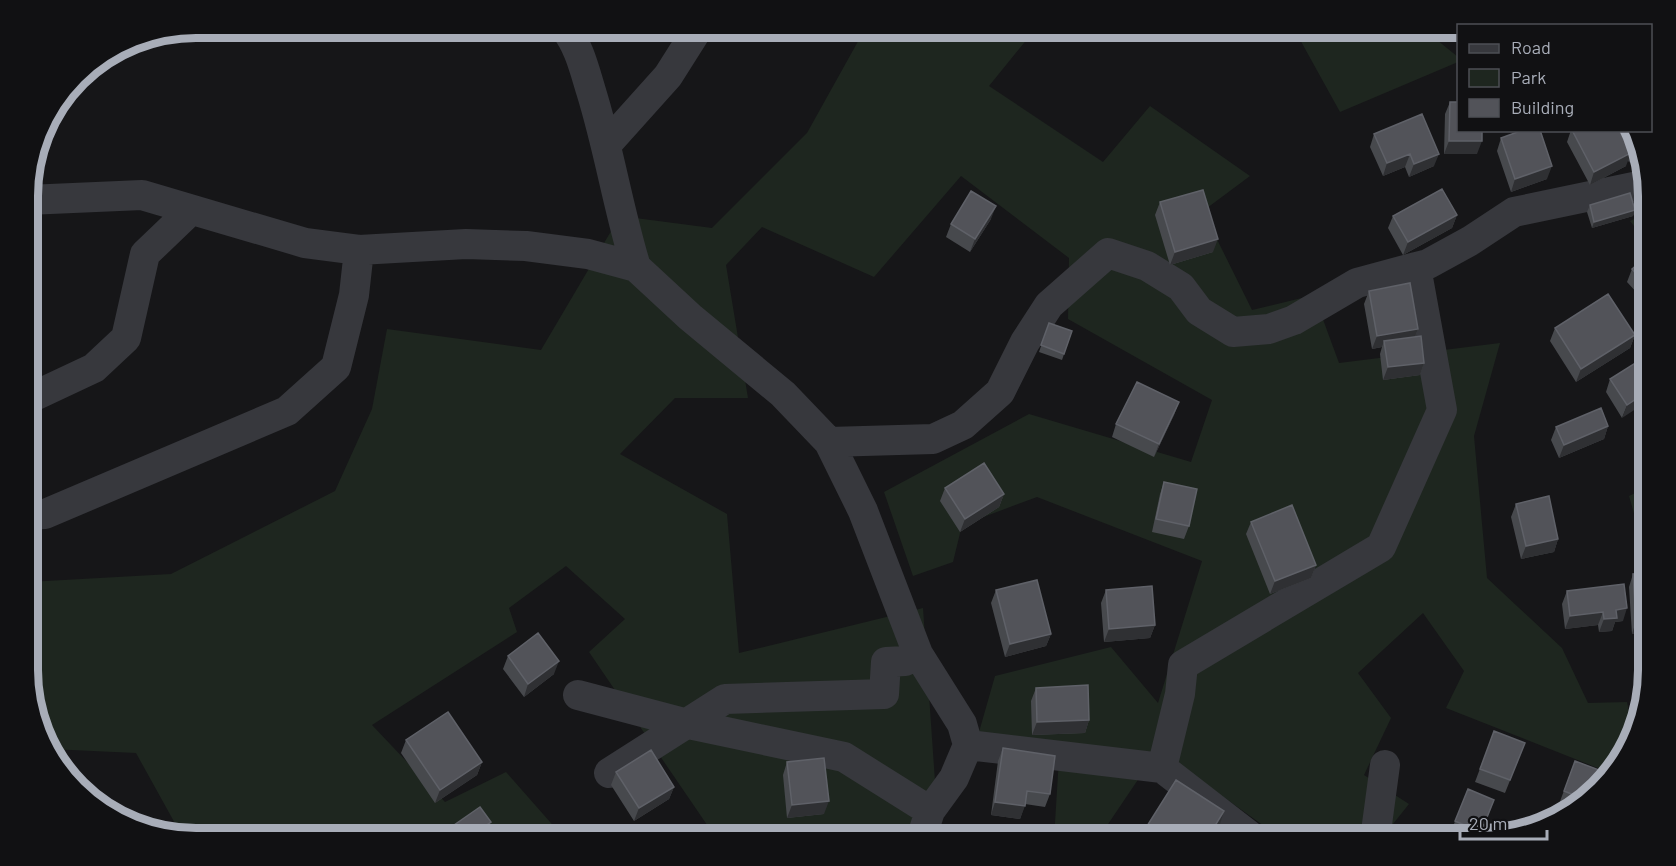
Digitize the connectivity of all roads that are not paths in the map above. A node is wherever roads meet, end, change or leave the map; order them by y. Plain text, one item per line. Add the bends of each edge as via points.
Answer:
1 (573, 38) edge
2 (692, 38) edge
3 (607, 144) junction
4 (1638, 186) edge
5 (38, 200) edge
6 (191, 210) junction
7 (359, 250) junction
8 (636, 267) junction
9 (1416, 267) junction
10 (38, 394) edge
11 (830, 442) junction
12 (38, 514) edge
13 (918, 654) junction
14 (579, 695) dead end
15 (684, 723) junction
16 (968, 745) junction
17 (1385, 765) dead end
18 (1162, 768) junction
19 (609, 773) dead end
20 (925, 825) edge
21 (1240, 828) edge
22 (1376, 828) edge

1 - 3 street
2 - 3 street via 668,76
3 - 8 street via 620,216
4 - 9 street via 1514,212 1428,264
5 - 6 street via 142,195
6 - 7 street via 305,243
6 - 10 street via 145,254 126,338 94,369
7 - 8 street via 466,244 526,246 588,254
7 - 12 street via 354,295 336,367 287,411
8 - 11 street via 783,394
9 - 11 street via 1357,283 1286,323 1269,329 1233,332 1199,311 1181,287 1147,266 1108,253 1049,305 1000,392 963,425 933,439
9 - 18 street via 1442,410 1382,547 1183,665
11 - 13 street via 863,511
13 - 15 street via 905,661 886,662 885,694 725,699
13 - 16 street via 962,724
14 - 15 street
15 - 19 street
15 - 20 street via 844,757
16 - 18 street
16 - 20 street via 954,778
17 - 22 street
18 - 21 street

